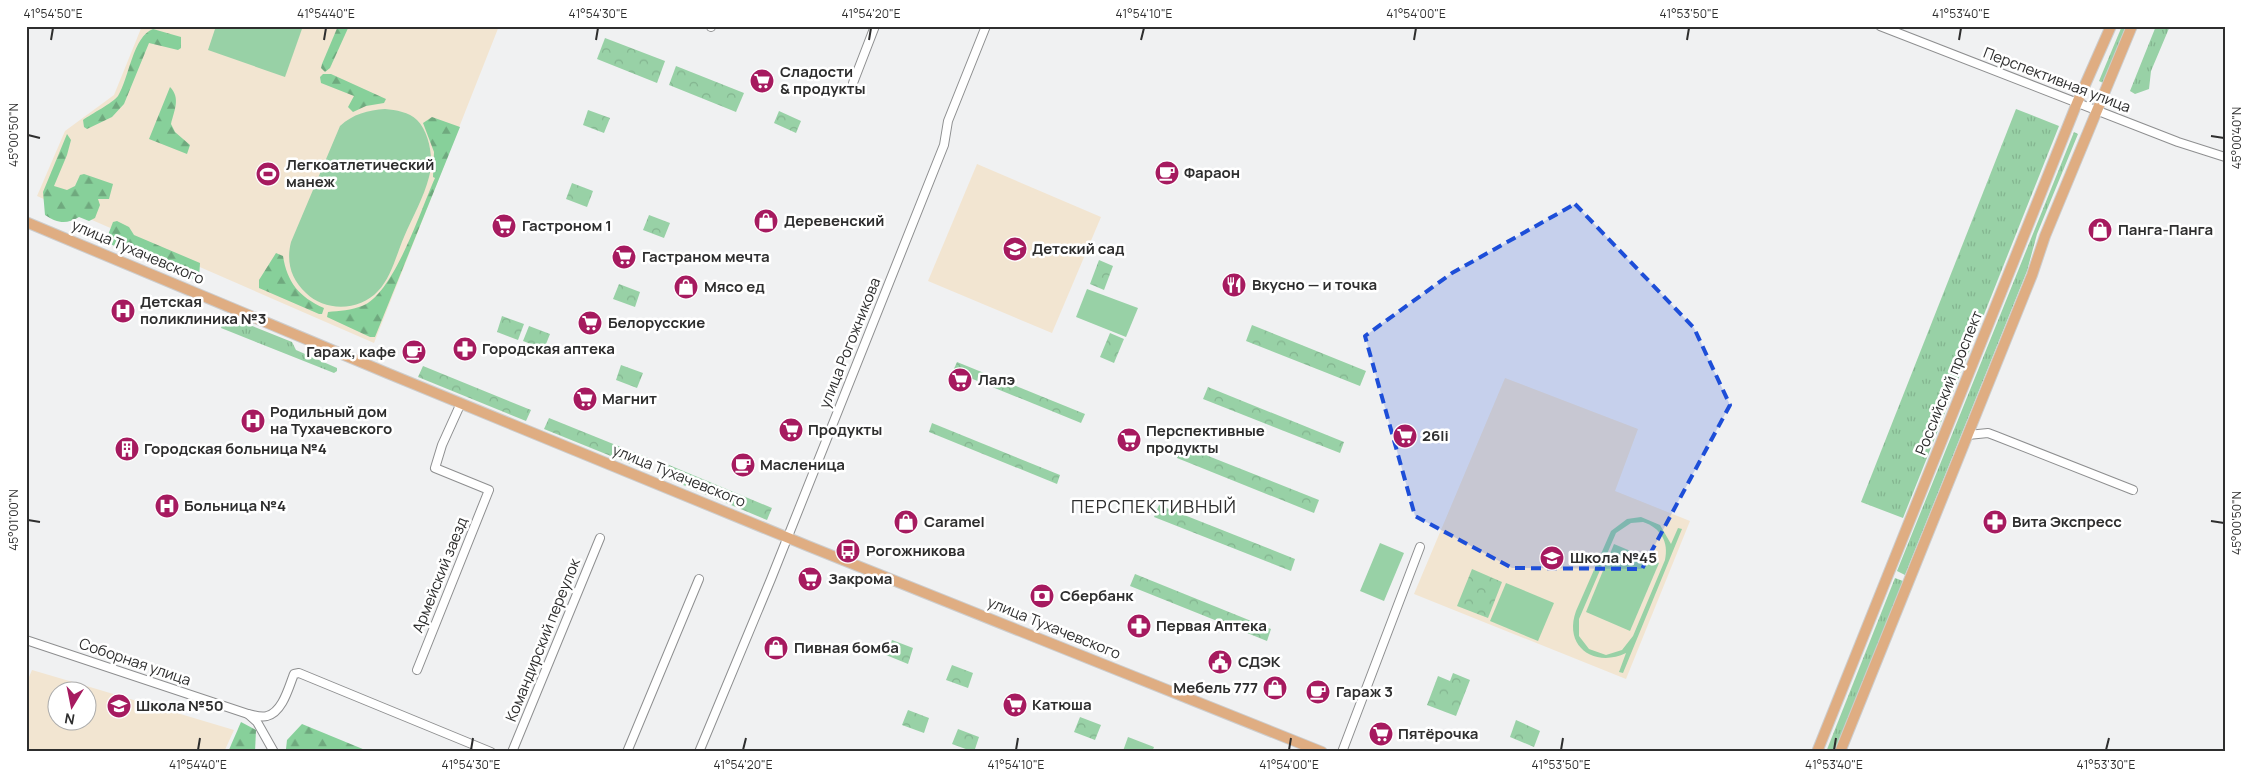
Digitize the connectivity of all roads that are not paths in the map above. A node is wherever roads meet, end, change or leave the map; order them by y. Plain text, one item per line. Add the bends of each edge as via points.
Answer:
1 (875, 26) edge
2 (986, 26) edge
3 (1880, 26) edge
4 (2111, 26) edge
5 (2132, 26) edge
6 (853, 83) dead end
7 (2077, 103) junction
8 (2098, 111) junction
9 (2225, 157) edge
10 (26, 222) edge
11 (461, 403) junction
12 (1968, 435) junction
13 (2134, 490) dead end
14 (788, 536) junction
15 (600, 538) dead end
16 (1420, 547) dead end
17 (699, 579) dead end
18 (26, 640) edge
19 (417, 670) dead end
20 (248, 714) junction
21 (270, 750) edge
22 (491, 752) edge
23 (512, 752) edge
24 (627, 752) edge
25 (699, 752) edge
26 (1322, 752) edge
27 (1342, 752) edge
28 (1817, 752) edge
29 (1840, 752) edge

1 - 6 street
2 - 14 street, улица Рогожникова via 948,121 944,145
3 - 7 street, Перспективная улица
4 - 7 main road, Российский проспект
5 - 8 main road
7 - 8 street, Перспективная улица
7 - 28 main road, Российский проспект
8 - 9 street, Перспективная улица
8 - 12 main road via 2045,236
10 - 11 main road, улица Тухачевского
11 - 14 main road, улица Тухачевского
11 - 19 street, Армейский заезд via 435,468 488,490
12 - 13 street via 1988,433
12 - 29 main road
14 - 25 street, улица Рогожникова
14 - 26 main road, улица Тухачевского
15 - 23 street, Командирский переулок
16 - 27 street
17 - 24 street
18 - 20 street, Соборная улица
20 - 21 street via 257,722
20 - 22 street via 273,714 282,703 294,674 299,673

